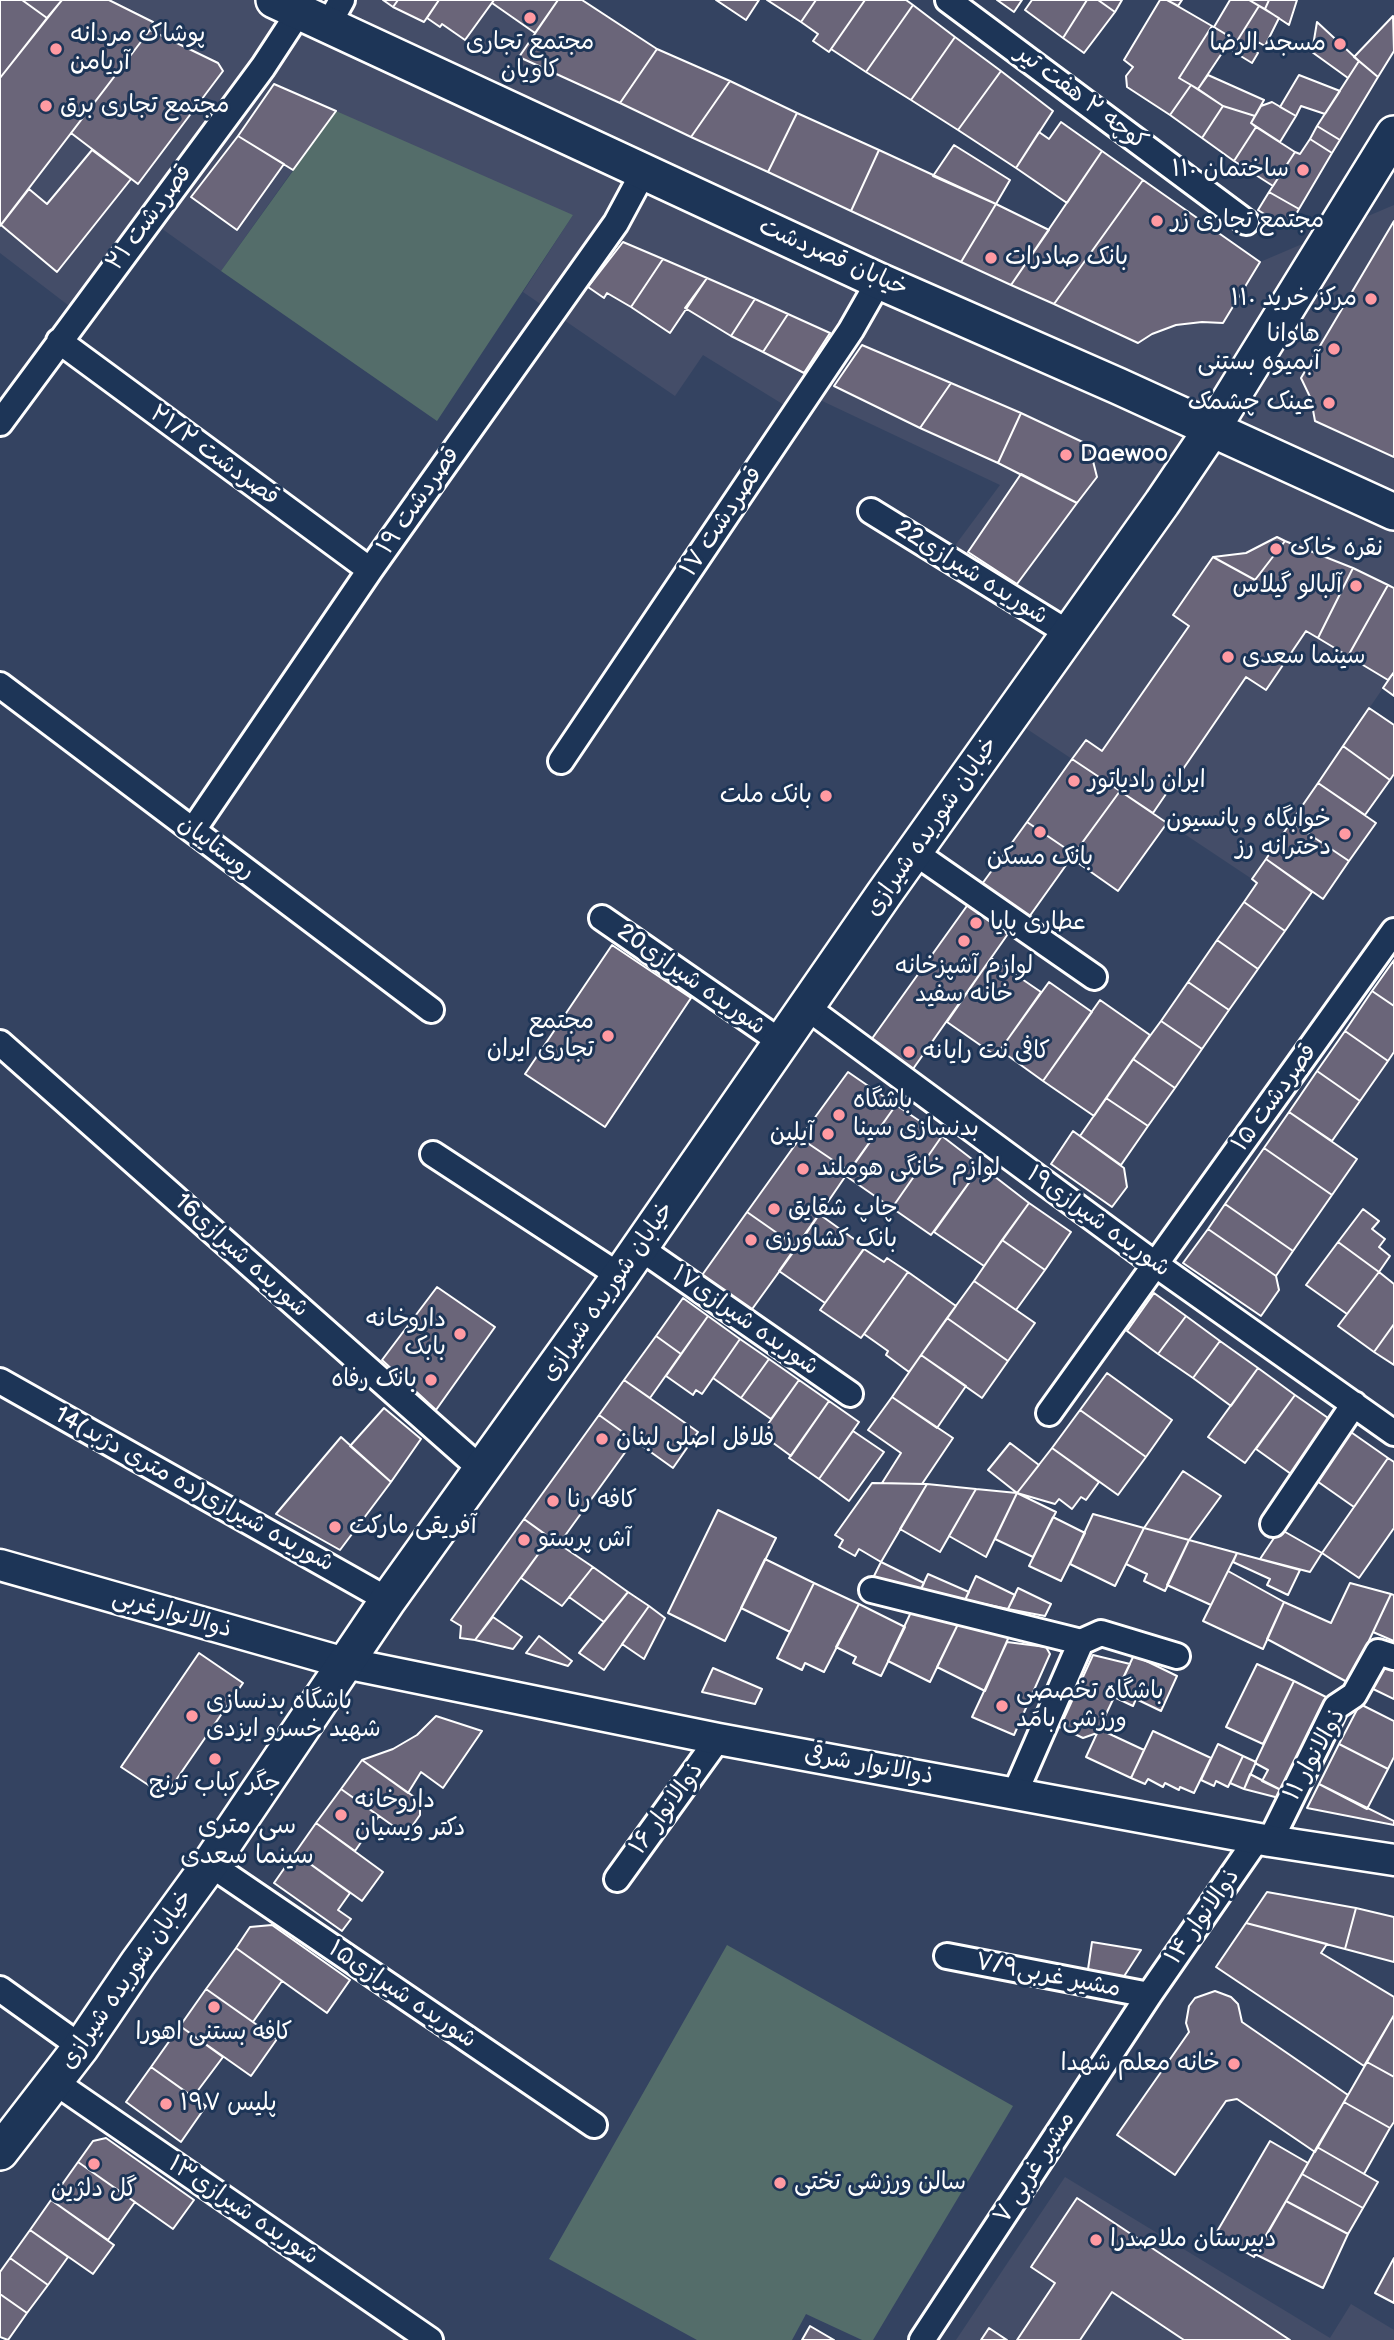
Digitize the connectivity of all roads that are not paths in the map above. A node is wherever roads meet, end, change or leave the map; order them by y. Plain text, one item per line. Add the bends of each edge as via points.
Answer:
1 (948, 0) edge
2 (311, 9) edge
3 (1394, 134) edge
4 (1385, 168) edge
5 (644, 171) junction
6 (1246, 222) dead end
7 (879, 281) junction
8 (58, 341) junction
9 (0, 423) edge
10 (1212, 429) junction
11 (871, 511) dead end
12 (1394, 512) edge
13 (370, 570) junction
14 (1070, 634) junction
15 (0, 685) edge
16 (561, 761) dead end
17 (193, 831) junction
18 (914, 852) junction
19 (602, 918) dead end
20 (1394, 931) edge
21 (1094, 976) dead end
22 (805, 1006) junction
23 (431, 1010) dead end
24 (781, 1042) junction
25 (0, 1043) edge
26 (433, 1154) dead end
27 (640, 1248) junction
28 (1156, 1264) junction
29 (620, 1276) junction
30 (0, 1381) edge
31 (850, 1394) dead end
32 (1354, 1404) junction
33 (1049, 1412) dead end
34 (1394, 1433) edge
35 (481, 1469) junction
36 (1273, 1524) dead end
37 (0, 1565) edge
38 (872, 1590) dead end
39 (388, 1600) junction
40 (1081, 1642) junction
41 (1177, 1656) dead end
42 (1394, 1657) edge
43 (345, 1663) junction
44 (718, 1739) junction
45 (1016, 1793) junction
46 (1264, 1840) junction
47 (1394, 1860) edge
48 (210, 1864) junction
49 (617, 1880) dead end
50 (947, 1956) dead end
51 (0, 1989) edge
52 (1149, 1995) junction
53 (82, 2046) junction
54 (55, 2082) junction
55 (594, 2125) dead end
56 (0, 2152) edge
57 (430, 2340) edge
58 (922, 2340) edge

1 - 6 street, کوچه ۲ هفت تیر
2 - 5 main road, خیابان قصردشت
2 - 8 street, قصردشت ۲۱
3 - 4 main road, خیابان شوریده شیرازی
4 - 10 main road, خیابان شوریده شیرازی
5 - 7 main road, خیابان قصردشت
5 - 13 street, قصردشت ۱۹ via 616,223
7 - 10 main road, خیابان قصردشت
7 - 16 street, قصردشت ۱۷ via 851,330
8 - 9 street, قصردشت ۲۱
8 - 13 street, قصردشت ۲۱/۲
10 - 12 main road, خیابان قصردشت
10 - 14 main road, خیابان شوریده شیرازی
11 - 14 street, 22شوریده شیرازی
13 - 17 street, قصردشت ۱۹
14 - 18 main road, خیابان شوریده شیرازی
15 - 17 street, روستاییان
17 - 23 street, روستاییان
18 - 21 street
18 - 22 main road, خیابان شوریده شیرازی
19 - 24 street, 20شوریده شیرازی
20 - 28 street, قصردشت ۱۵
22 - 24 main road, خیابان شوریده شیرازی
22 - 28 street, شوریده شیرازی۱۹
24 - 27 main road, خیابان شوریده شیرازی
25 - 35 street, شوریده شیرازی16
26 - 29 street
27 - 29 main road, خیابان شوریده شیرازی
27 - 31 street, شوریده شیرازی۱۷
28 - 32 street, شوریده شیرازی۱۹
28 - 33 street, قصردشت ۱۵
29 - 35 main road, خیابان شوریده شیرازی
30 - 39 street, 14شوریده شیرازی(ده متری دژبد)
32 - 34 street, شوریده شیرازی۱۹
32 - 36 street
35 - 39 main road, خیابان شوریده شیرازی
37 - 43 street, ذوالانوارغربی
38 - 40 street
39 - 43 main road, خیابان شوریده شیرازی
40 - 41 street via 1101,1633
40 - 45 street
42 - 46 street, ذوالانوار ۱۱ via 1378,1651 1354,1695 1336,1707
43 - 44 street, ذوالانوار شرقی
43 - 48 main road, خیابان شوریده شیرازی
44 - 45 street, ذوالانوار شرقی
44 - 49 street, ذوالانوار ۱۶
45 - 46 street, ذوالانوار شرقی
46 - 47 street, ذوالانوار شرقی
46 - 52 street, ذوالانوار ۱۴
48 - 53 main road, خیابان شوریده شیرازی
48 - 55 street, شوریده شیرازی۱۵
50 - 52 street, ۷/۹مشیر غربی
51 - 53 street
52 - 58 street, مشیر غربی ۷
53 - 54 main road, خیابان شوریده شیرازی
54 - 56 main road, خیابان شوریده شیرازی
54 - 57 street, شوریده شیرازی۱۳

